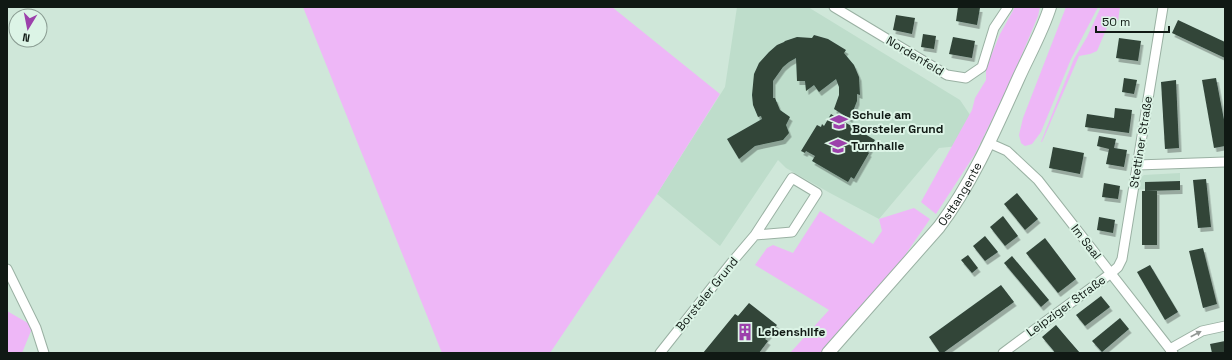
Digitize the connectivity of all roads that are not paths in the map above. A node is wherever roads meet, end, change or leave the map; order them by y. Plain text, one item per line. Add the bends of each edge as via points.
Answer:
1 (834, 7) edge
2 (1008, 7) edge
3 (1050, 7) edge
4 (1163, 7) edge
5 (989, 143) junction
6 (1225, 162) edge
7 (1137, 165) junction
8 (755, 235) junction
9 (7, 269) edge
10 (1110, 274) junction
11 (1225, 326) edge
12 (1172, 351) edge
13 (44, 353) edge
14 (660, 353) edge
15 (828, 353) edge
16 (1003, 353) edge

1 - 2 street, Nordenfeld via 947,75 966,78 982,67 994,28
3 - 5 main road, Osttangente
4 - 7 street, Stettiner Straße
5 - 10 street, Im Saal via 1007,151 1038,180
5 - 15 main road, Osttangente via 939,227
6 - 7 street
7 - 10 street, Stettiner Straße via 1122,259
8 - 8 street, Borsteler Grund via 792,178 817,193 792,232
8 - 14 street, Borsteler Grund
9 - 13 street via 36,328
10 - 12 street, Im Saal
10 - 16 street, Leipziger Straße
12 -> 11 street via 1202,331

